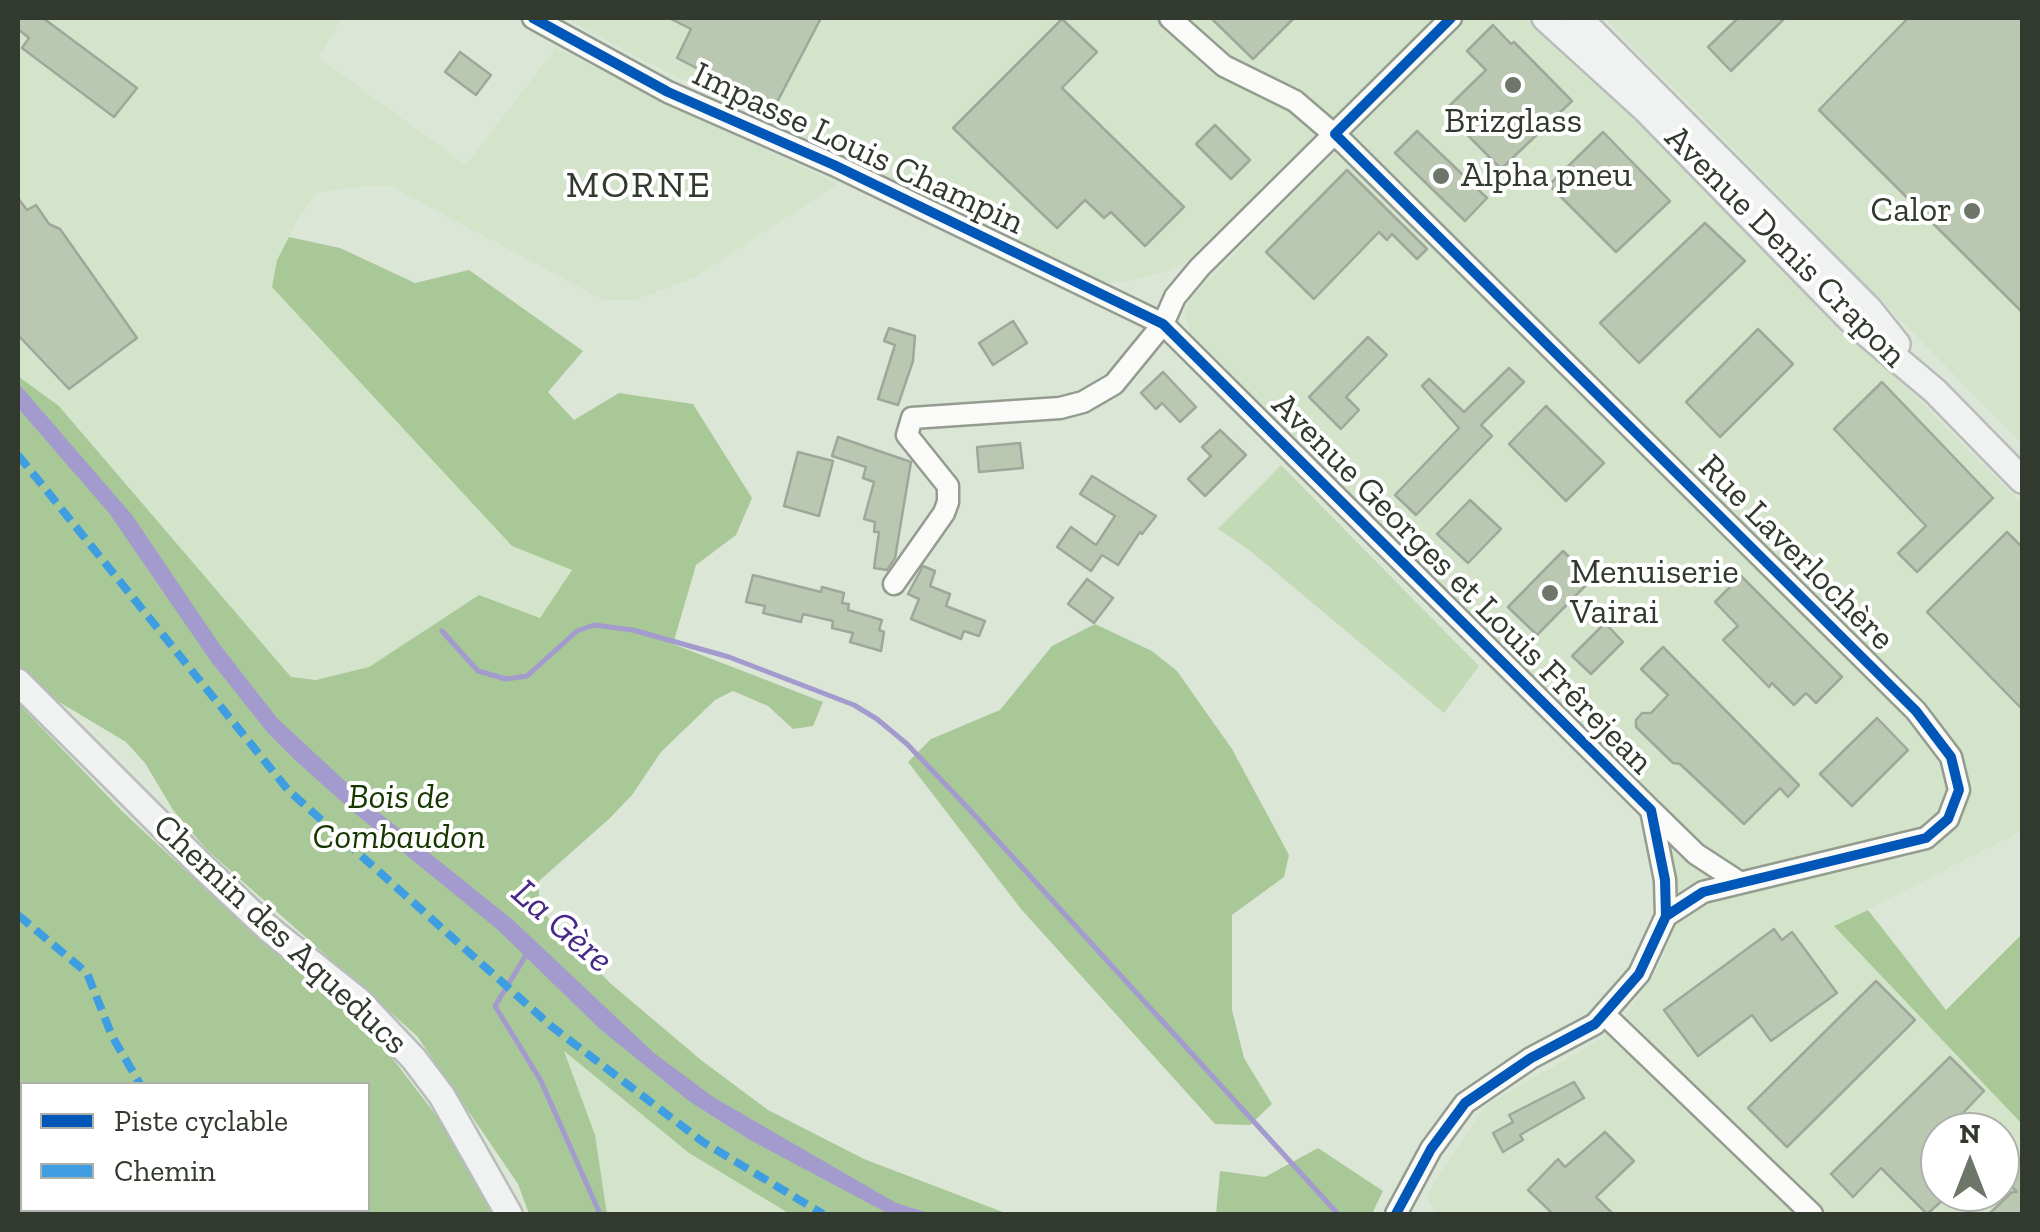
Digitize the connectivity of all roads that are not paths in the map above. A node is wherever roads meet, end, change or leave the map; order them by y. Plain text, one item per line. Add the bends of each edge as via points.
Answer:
1 (533, 18) edge
2 (1170, 18) edge
3 (1451, 18) edge
4 (1545, 18) edge
5 (1579, 18) edge
6 (1335, 134) junction
7 (1163, 324) junction
8 (1934, 391) junction
9 (2022, 480) edge
10 (894, 584) dead end
11 (18, 682) edge
12 (1651, 810) junction
13 (1739, 882) junction
14 (1666, 916) junction
15 (1605, 1015) junction
16 (509, 1214) edge
17 (1396, 1214) edge
18 (1812, 1214) edge

1 - 7 street, Impasse Louis Champin via 668,92
2 - 6 street, Rue Laverlochère via 1224,66 1295,101
3 - 6 street
4 - 8 main road, Avenue Denis Crapon via 1646,110 1853,322
5 - 8 main road via 1869,309
6 - 7 street via 1200,266 1174,297
6 - 13 street, Rue Laverlochère via 1916,711 1952,756 1960,790 1948,818 1926,838
7 - 10 street via 1114,384 1083,402 912,418 906,435 942,475 948,502
7 - 12 street, Avenue Georges et Louis Frêrejean
8 - 9 main road, Avenue Denis Crapon
11 - 16 main road, Chemin des Aqueducs via 205,869 359,1000 414,1059
12 - 13 street via 1696,854
12 - 14 street, Avenue Georges et Louis Frêrejean
13 - 14 street, Rue Laverlochère via 1703,892
14 - 15 street via 1639,974
15 - 17 street via 1465,1103
15 - 18 street

